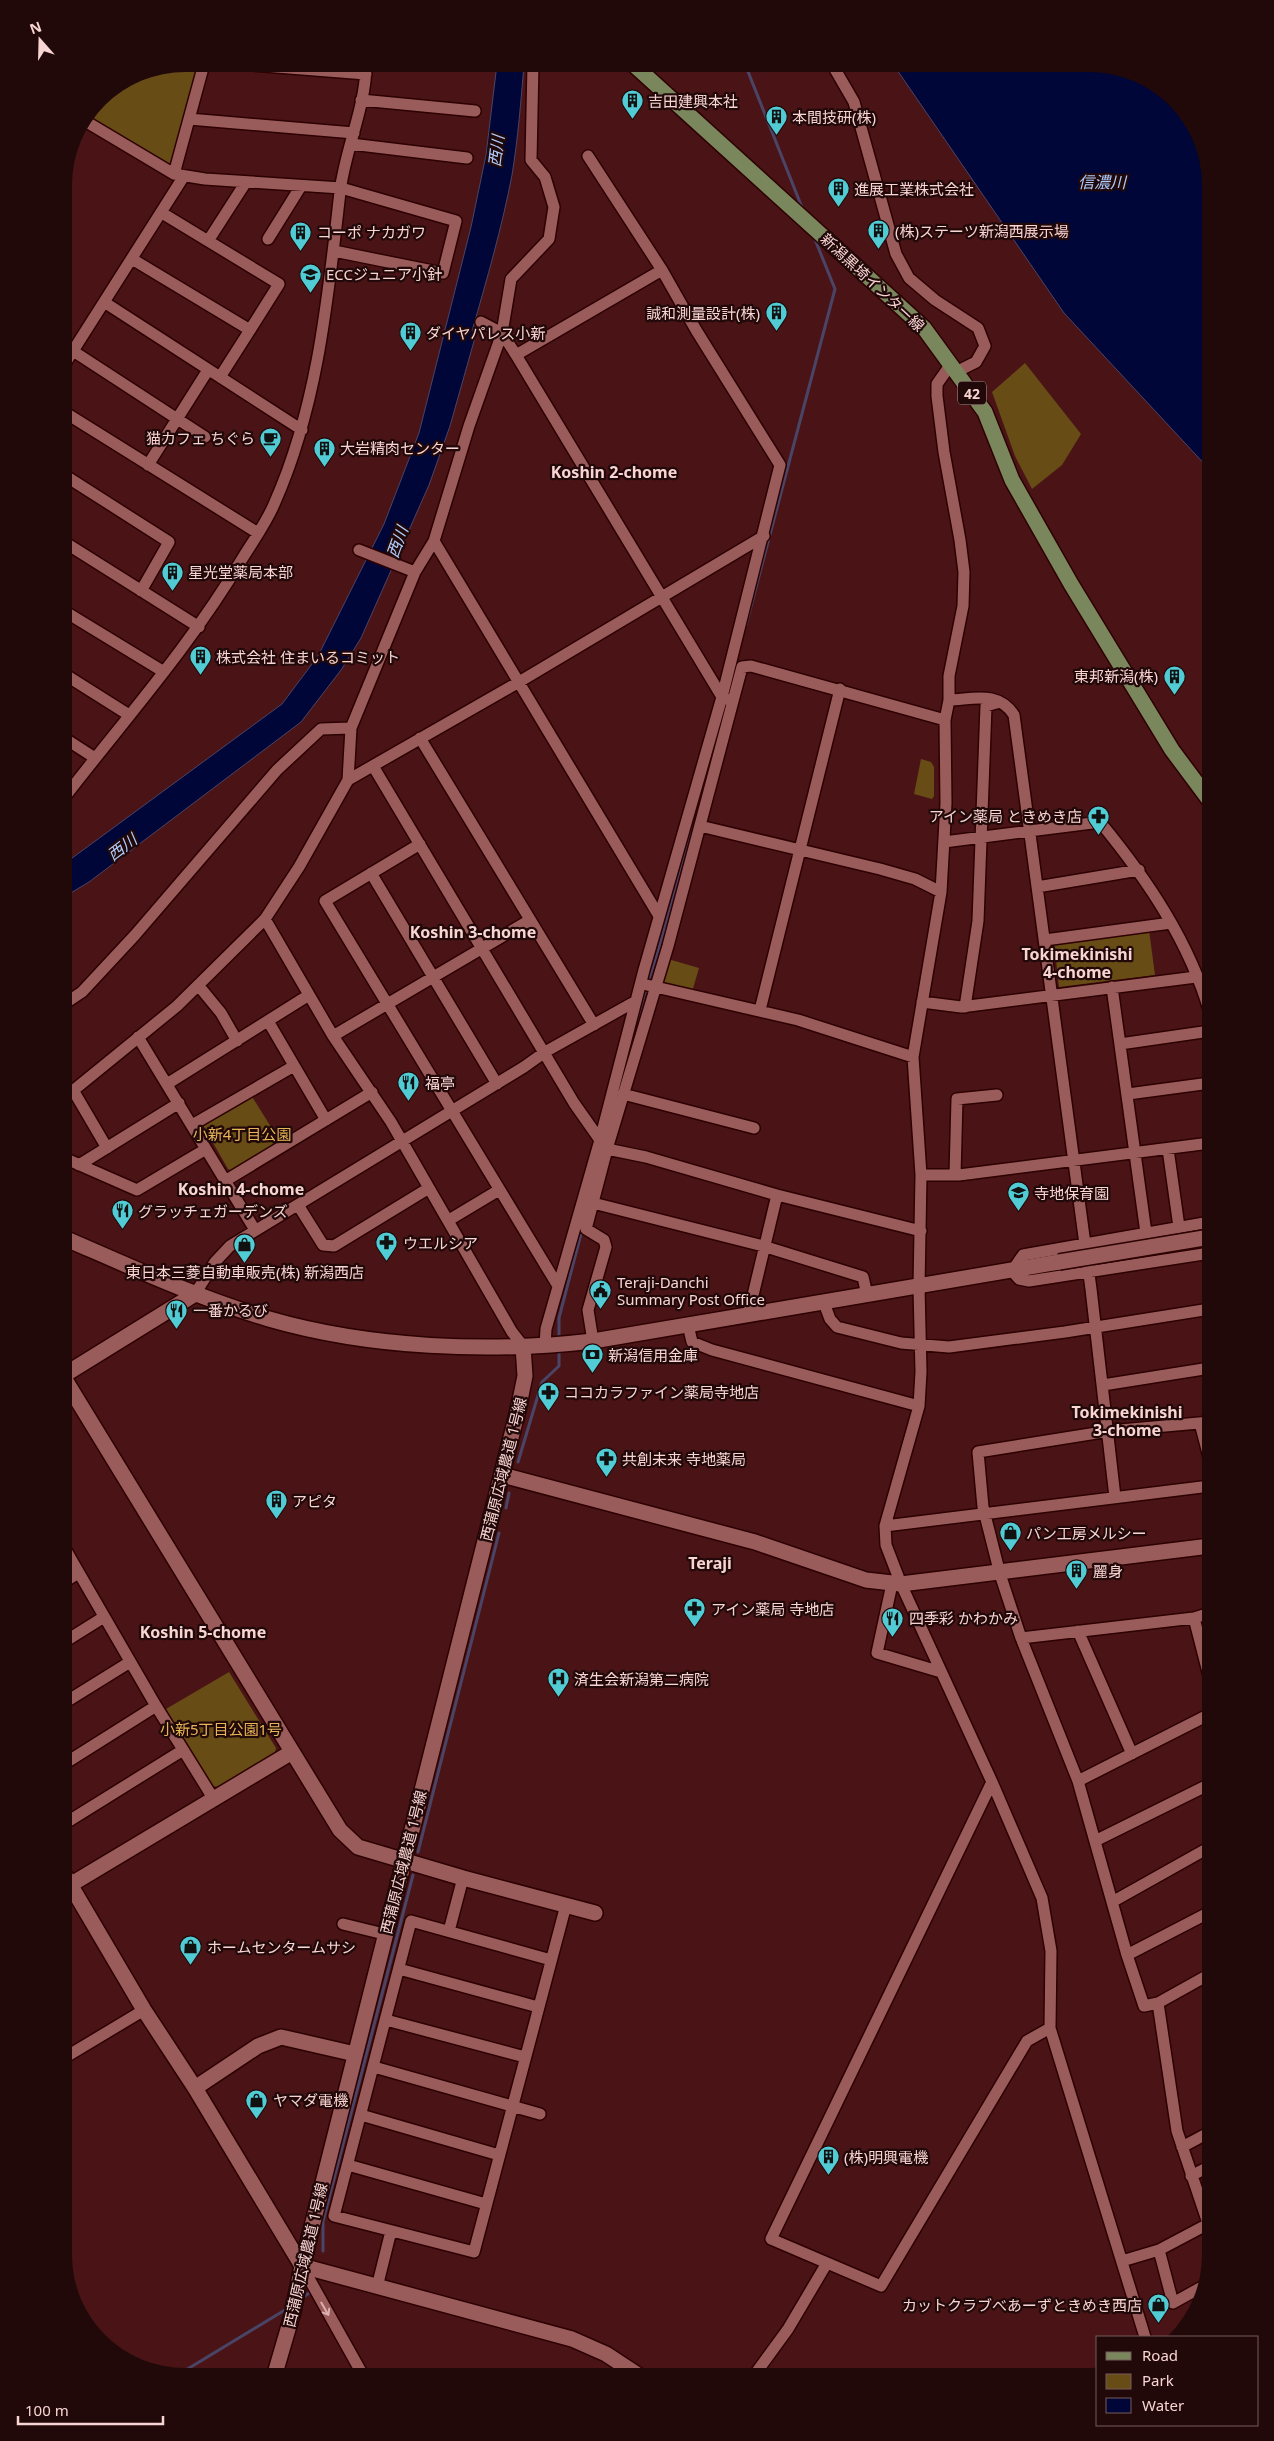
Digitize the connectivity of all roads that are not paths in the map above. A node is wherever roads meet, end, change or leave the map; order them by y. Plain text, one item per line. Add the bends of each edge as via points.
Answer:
1 (202, 73) edge
2 (365, 73) edge
3 (533, 73) edge
4 (643, 73) edge
5 (837, 73) edge
6 (361, 100) junction
7 (475, 111) dead end
8 (189, 119) junction
9 (91, 124) edge
10 (352, 138) junction
11 (588, 156) dead end
12 (467, 158) dead end
13 (179, 175) junction
14 (246, 182) junction
15 (301, 186) junction
16 (341, 188) junction
17 (162, 213) junction
18 (268, 239) dead end
19 (208, 241) junction
20 (334, 251) junction
21 (132, 259) junction
22 (662, 270) junction
23 (104, 302) junction
24 (481, 322) dead end
25 (250, 330) junction
26 (502, 333) junction
27 (73, 351) joint
28 (516, 355) junction
29 (954, 368) junction
30 (208, 370) junction
31 (220, 377) junction
32 (73, 418) edge
33 (178, 419) junction
34 (302, 430) junction
35 (205, 437) dead end
36 (148, 465) junction
37 (73, 480) edge
38 (258, 534) junction
39 (764, 536) junction
40 (434, 541) junction
41 (73, 548) edge
42 (359, 550) dead end
43 (415, 572) junction
44 (141, 591) junction
45 (661, 598) junction
46 (73, 616) edge
47 (199, 627) junction
48 (164, 672) junction
49 (73, 680) edge
50 (519, 682) junction
51 (840, 690) junction
52 (727, 699) junction
53 (949, 700) junction
54 (1002, 702) junction
55 (129, 716) junction
56 (945, 720) junction
57 (351, 728) junction
58 (420, 738) junction
59 (73, 744) edge
60 (95, 758) junction
61 (373, 766) junction
62 (348, 780) junction
63 (73, 787) edge
64 (1202, 791) edge
65 (700, 826) junction
66 (1030, 831) junction
67 (981, 838) junction
68 (944, 842) junction
69 (420, 844) junction
70 (800, 850) junction
71 (1139, 870) junction
72 (371, 874) junction
73 (1037, 887) junction
74 (941, 892) junction
75 (659, 916) junction
76 (265, 919) junction
77 (530, 920) junction
78 (1171, 923) junction
79 (1045, 940) junction
80 (482, 948) junction
81 (434, 977) junction
82 (1196, 977) junction
83 (641, 984) junction
84 (198, 985) junction
85 (654, 986) junction
86 (1112, 987) junction
87 (1202, 992) edge
88 (1052, 994) junction
89 (309, 995) junction
90 (73, 998) edge
91 (636, 1001) junction
92 (922, 1002) junction
93 (387, 1005) junction
94 (966, 1007) junction
95 (760, 1010) junction
96 (268, 1021) junction
97 (594, 1025) junction
98 (1202, 1032) edge
99 (333, 1036) junction
100 (138, 1037) junction
101 (237, 1040) junction
102 (1120, 1044) junction
103 (545, 1052) junction
104 (913, 1057) junction
105 (294, 1066) junction
106 (167, 1084) junction
107 (497, 1084) junction
108 (1202, 1084) edge
109 (73, 1090) joint
110 (372, 1092) junction
111 (623, 1094) junction
112 (1128, 1094) junction
113 (997, 1095) dead end
114 (179, 1103) junction
115 (452, 1112) junction
116 (326, 1120) junction
117 (192, 1125) junction
118 (754, 1128) dead end
119 (402, 1142) junction
120 (1202, 1144) edge
121 (604, 1145) junction
122 (107, 1148) junction
123 (206, 1149) junction
124 (1168, 1149) junction
125 (1136, 1152) junction
126 (1072, 1160) junction
127 (73, 1162) edge
128 (79, 1165) junction
129 (921, 1175) junction
130 (955, 1175) junction
131 (225, 1181) junction
132 (429, 1188) junction
133 (499, 1190) junction
134 (777, 1195) junction
135 (594, 1203) junction
136 (298, 1205) junction
137 (449, 1220) junction
138 (1202, 1224) edge
139 (1179, 1228) junction
140 (255, 1230) junction
141 (921, 1231) junction
142 (1146, 1233) junction
143 (1202, 1238) edge
144 (72, 1242) edge
145 (1084, 1244) junction
146 (763, 1246) junction
147 (1202, 1253) edge
148 (1012, 1271) junction
149 (1089, 1273) junction
150 (558, 1286) junction
151 (918, 1287) junction
152 (195, 1294) junction
153 (867, 1295) junction
154 (824, 1302) junction
155 (1202, 1310) edge
156 (748, 1316) junction
157 (688, 1325) junction
158 (1096, 1328) junction
159 (593, 1341) junction
160 (523, 1346) junction
161 (545, 1346) junction
162 (920, 1346) junction
163 (1202, 1369) edge
164 (72, 1371) edge
165 (1103, 1385) junction
166 (72, 1390) edge
167 (919, 1406) junction
168 (1202, 1422) edge
169 (1109, 1431) junction
170 (502, 1475) junction
171 (1202, 1487) edge
172 (1115, 1497) junction
173 (985, 1515) junction
174 (885, 1526) junction
175 (1202, 1547) edge
176 (72, 1562) edge
177 (78, 1573) junction
178 (1000, 1574) junction
179 (72, 1577) edge
180 (896, 1584) junction
181 (1202, 1616) edge
182 (104, 1617) junction
183 (1194, 1618) junction
184 (1078, 1631) junction
185 (72, 1637) edge
186 (1021, 1638) junction
187 (1202, 1649) edge
188 (130, 1662) junction
189 (941, 1672) junction
190 (72, 1698) edge
191 (156, 1706) junction
192 (1202, 1718) edge
193 (183, 1750) junction
194 (292, 1752) junction
195 (1132, 1754) junction
196 (72, 1759) edge
197 (1078, 1781) junction
198 (992, 1782) junction
199 (1202, 1790) edge
200 (213, 1798) junction
201 (72, 1819) edge
202 (1094, 1841) junction
203 (1202, 1851) edge
204 (404, 1860) junction
205 (72, 1876) edge
206 (463, 1878) junction
207 (72, 1888) edge
208 (1112, 1902) junction
209 (566, 1906) junction
210 (595, 1913) dead end
211 (1202, 1916) edge
212 (343, 1924) dead end
213 (449, 1931) junction
214 (384, 1934) junction
215 (1127, 1955) junction
216 (551, 1960) junction
217 (399, 1969) junction
218 (1202, 1978) edge
219 (1158, 2003) junction
220 (538, 2007) junction
221 (144, 2010) junction
222 (386, 2020) junction
223 (1050, 2028) junction
224 (72, 2053) edge
225 (355, 2054) junction
226 (525, 2057) junction
227 (374, 2067) junction
228 (194, 2088) junction
229 (512, 2106) junction
230 (540, 2114) dead end
231 (361, 2115) junction
232 (1202, 2136) edge
233 (1182, 2147) junction
234 (499, 2155) junction
235 (348, 2165) junction
236 (1202, 2170) edge
237 (1191, 2176) junction
238 (486, 2204) junction
239 (1202, 2204) edge
240 (1202, 2229) edge
241 (391, 2230) junction
242 (1159, 2250) junction
243 (1122, 2261) junction
244 (828, 2263) junction
245 (302, 2266) junction
246 (377, 2287) junction
247 (1197, 2290) edge
248 (1145, 2336) edge
249 (277, 2368) edge
250 (359, 2368) edge
251 (627, 2368) edge
252 (759, 2368) edge

1 - 8 street
2 - 6 street
3 - 26 street via 531,160 545,177 554,207 549,239 511,279
4 - 29 main road, 新潟黒埼インター線 / 42 via 924,328
5 - 29 street via 854,102 896,254 910,278 935,300 978,328 985,346 982,354 976,362
6 - 7 street
6 - 10 street
8 - 10 street
8 - 13 street
9 - 13 street
10 - 12 street
10 - 16 street
11 - 22 street
13 - 14 street
13 - 17 street
14 - 15 street
14 - 19 street
15 - 16 street
15 - 18 street
16 - 20 street
16 - 20 street via 456,220 443,273
17 - 19 street
17 - 21 street
19 - 25 street via 278,284
20 - 34 street via 330,288
21 - 23 street
21 - 25 street
22 - 28 street
22 - 39 street via 780,465
23 - 27 street
23 - 30 street
24 - 26 street
25 - 31 street
26 - 28 street
26 - 40 street
27 - 33 street
28 - 45 street
29 - 53 street via 937,384 964,580 964,606 949,676
29 - 64 main road, 新潟黒埼インター線 / 42 via 985,412 1012,480 1076,592 1172,750
30 - 31 street
30 - 33 street
31 - 34 street
32 - 36 street
33 - 35 street
33 - 36 street
34 - 38 street via 275,504
36 - 38 street
37 - 44 street via 169,542
38 - 47 street
39 - 45 street
39 - 52 street
40 - 43 street
40 - 50 street
41 - 44 street
42 - 43 street
43 - 57 street
44 - 47 street
45 - 50 street
45 - 52 street
46 - 48 street
47 - 48 street
48 - 55 street
49 - 55 street
50 - 58 street
50 - 75 street
51 - 52 street via 751,666 742,667
51 - 56 street
51 - 70 street
52 - 65 street
52 - 75 street
53 - 54 street via 992,699
53 - 56 street
54 - 66 street via 1014,715
54 - 67 street via 986,706
55 - 60 street
56 - 68 street
57 - 62 street
57 - 90 street via 321,729 277,770 135,935
58 - 61 street
58 - 77 street
59 - 60 street
60 - 63 street
61 - 62 street
61 - 69 street
62 - 76 street via 299,867
65 - 70 street
65 - 85 street
66 - 67 street
66 - 71 street via 1100,822
66 - 73 street
67 - 68 street
67 - 94 street via 978,921
68 - 74 street
69 - 72 street
69 - 80 street
70 - 74 street via 898,874
70 - 95 street
71 - 73 street
71 - 78 street
72 - 81 street
72 - 93 street via 325,901
73 - 79 street
74 - 92 street
75 - 83 street
76 - 84 street
76 - 89 street
77 - 80 street
77 - 97 street
78 - 79 street
78 - 82 street
79 - 88 street
80 - 81 street
80 - 103 street
81 - 93 street
81 - 107 street
82 - 86 street
82 - 87 street
83 - 85 street
83 - 91 street
84 - 100 street
84 - 101 street via 221,1013
85 - 95 street
85 - 111 street
86 - 88 street
86 - 102 street
88 - 94 street
88 - 126 street
89 - 96 street
89 - 99 street
91 - 97 street
91 - 121 street
92 - 94 street
92 - 104 street
93 - 99 street
93 - 115 street
95 - 104 street
96 - 101 street
96 - 105 street
97 - 103 street
98 - 102 street
99 - 110 street
100 - 106 street
100 - 109 street
101 - 106 street
102 - 112 street
103 - 107 street
103 - 121 street via 574,1103
104 - 129 street
105 - 116 street
105 - 117 street
106 - 114 street
107 - 115 street
108 - 112 street
109 - 122 street
110 - 116 street
110 - 119 street
111 - 118 street
111 - 121 street
112 - 125 street
113 - 130 street via 957,1099
114 - 117 street
114 - 122 street
115 - 119 street
115 - 133 street
116 - 131 street
117 - 123 street
119 - 132 street
119 - 136 street
120 - 124 street
121 - 134 street
121 - 135 street
121 - 150 street
122 - 128 street
123 - 128 street via 137,1190
123 - 131 street
124 - 125 street
124 - 139 street
125 - 126 street
125 - 142 street
126 - 130 street
126 - 145 street
127 - 128 street
129 - 130 street
129 - 141 street
131 - 140 street
132 - 136 street via 334,1246 323,1245
132 - 137 street
133 - 137 street
133 - 150 street
134 - 141 street
134 - 146 street
135 - 146 street
135 - 159 street via 586,1229 604,1240 606,1247 588,1310
136 - 140 street
137 - 160 street
138 - 139 street
139 - 142 street
140 - 152 street via 221,1254
141 - 151 street
142 - 145 street
143 - 148 street, bridge
144 - 152 street
145 - 148 street via 1023,1255
145 - 149 street
146 - 153 street via 862,1277
146 - 156 street
147 - 149 street
148 - 149 street via 1019,1279 1029,1281
148 - 151 street
149 - 158 street
150 - 161 street via 546,1329
151 - 153 street
151 - 162 street
152 - 160 street via 270,1319 345,1335 458,1347
152 - 164 street
153 - 154 street
154 - 156 street
154 - 162 street via 830,1319 837,1327
155 - 158 street
156 - 157 street
157 - 159 street
157 - 167 street via 692,1342 712,1350
158 - 162 street via 949,1347
158 - 165 street
159 - 161 street
160 - 161 street
160 - 170 street, 西蒲原広域農道 1号線 via 523,1390
162 - 167 street
163 - 165 street
165 - 169 street
166 - 194 street
167 - 174 street
168 - 169 street
169 - 172 street
169 - 173 street via 978,1452
170 - 180 street via 755,1542 866,1580
170 - 204 street, 西蒲原広域農道 1号線
171 - 172 street
172 - 173 street
173 - 174 street
173 - 178 street
174 - 180 street
175 - 178 street
176 - 177 street
177 - 179 street
177 - 182 street
178 - 180 street
178 - 186 street
180 - 189 street
180 - 189 street via 877,1654
181 - 183 street
182 - 185 street
182 - 188 street
183 - 184 street
183 - 187 street
184 - 186 street
184 - 195 street
186 - 197 street
188 - 190 street
188 - 191 street
189 - 198 street
191 - 193 street
191 - 196 street
192 - 195 street
193 - 200 street
193 - 201 street
194 - 200 street
194 - 204 street via 349,1840 358,1847
195 - 197 street
197 - 202 street
198 - 223 street via 1042,1898 1051,1951
198 - 244 street via 771,2239
199 - 202 street
200 - 205 street
202 - 208 street
203 - 208 street
204 - 206 street
204 - 214 street, 西蒲原広域農道 1号線
206 - 209 street
206 - 213 street
207 - 221 street
208 - 215 street
209 - 210 street
209 - 216 street
211 - 215 street
212 - 214 street
213 - 216 street
213 - 217 street via 411,1921
214 - 225 street, 西蒲原広域農道 1号線
215 - 219 street via 1144,2006
216 - 220 street
217 - 220 street
217 - 222 street
218 - 219 street
219 - 233 street
220 - 226 street
221 - 224 street
221 - 228 street
222 - 226 street
222 - 227 street
223 - 243 street
223 - 244 street via 1027,2041 881,2286
225 - 228 street via 281,2037 258,2046
225 - 245 street, 西蒲原広域農道 1号線
226 - 229 street
227 - 229 street
227 - 231 street
228 - 245 street
229 - 230 street
229 - 234 street
231 - 234 street
231 - 235 street
232 - 233 street
233 - 237 street
234 - 238 street
235 - 238 street
235 - 241 street via 334,2216
236 - 237 street
237 - 239 street
238 - 241 street via 474,2252
240 - 242 street
241 - 246 street
242 - 243 street
242 - 247 street via 1173,2302
243 - 248 street
244 - 252 street via 788,2329
245 - 246 street
245 - 249 street, 西蒲原広域農道 1号線
245 -> 250 street
246 - 251 street via 572,2339 606,2354

